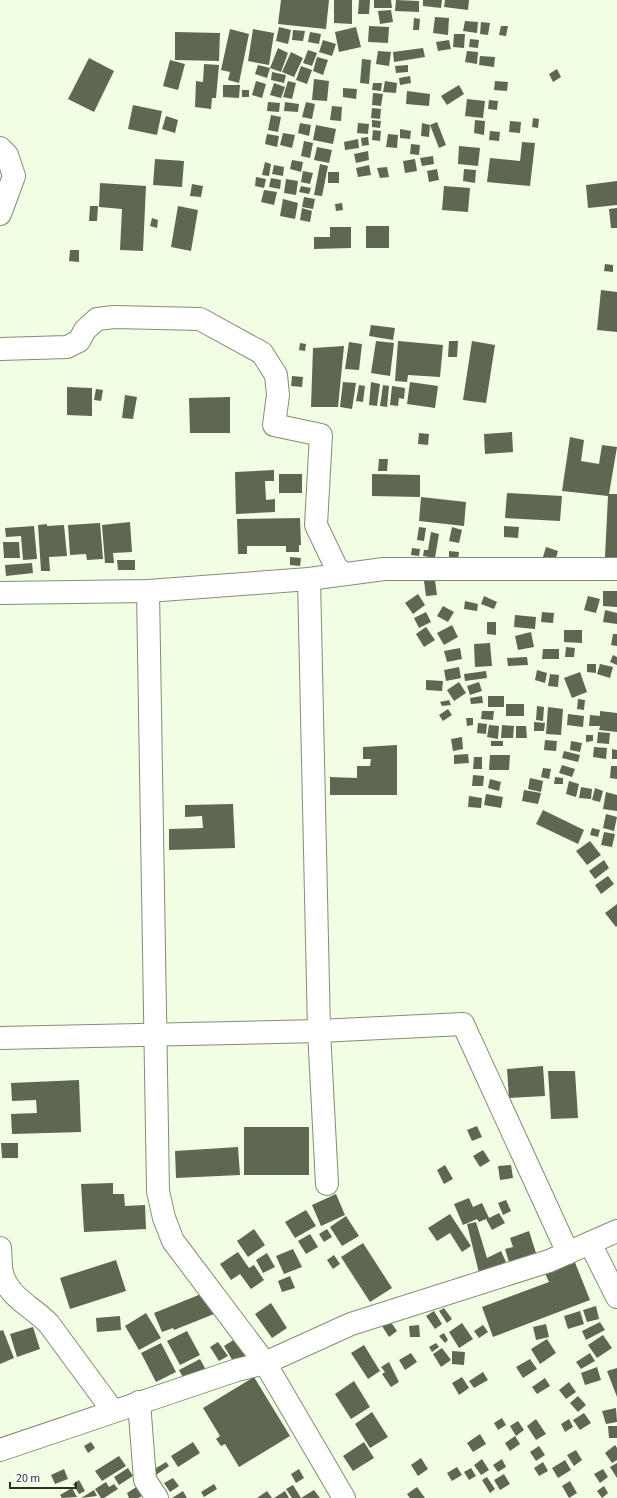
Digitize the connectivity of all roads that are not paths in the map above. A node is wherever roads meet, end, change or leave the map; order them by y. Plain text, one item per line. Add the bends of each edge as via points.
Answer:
1 (0, 148) edge
2 (0, 214) edge
3 (0, 349) edge
4 (617, 569) edge
5 (344, 574) junction
6 (308, 578) junction
7 (148, 591) junction
8 (0, 593) edge
9 (320, 1031) junction
10 (156, 1035) junction
11 (0, 1038) edge
12 (327, 1184) dead end
13 (617, 1231) edge
14 (590, 1243) junction
15 (0, 1248) edge
16 (568, 1252) junction
17 (617, 1297) edge
18 (265, 1363) junction
19 (139, 1402) junction
20 (113, 1411) junction
21 (0, 1450) edge
22 (157, 1498) edge
23 (344, 1498) edge

1 - 2 street via 7,155 14,176
3 - 5 street via 67,347 79,341 85,330 97,319 184,318 200,319 262,353 276,375 278,395 274,425 321,435 316,526 336,567
4 - 5 street via 384,569
5 - 6 street
6 - 7 street
6 - 9 street
7 - 8 street
7 - 10 street
9 - 10 street
9 - 12 street
9 - 16 street via 463,1024
10 - 11 street
10 - 18 street via 158,1191 164,1218 173,1241
13 - 14 street
14 - 16 street
14 - 17 street
15 - 20 street via 2,1274 8,1286 18,1299 40,1314 49,1324
16 - 18 street via 527,1268 351,1324
18 - 19 street
18 - 23 street
19 - 20 street
19 - 22 street via 145,1480
20 - 21 street

